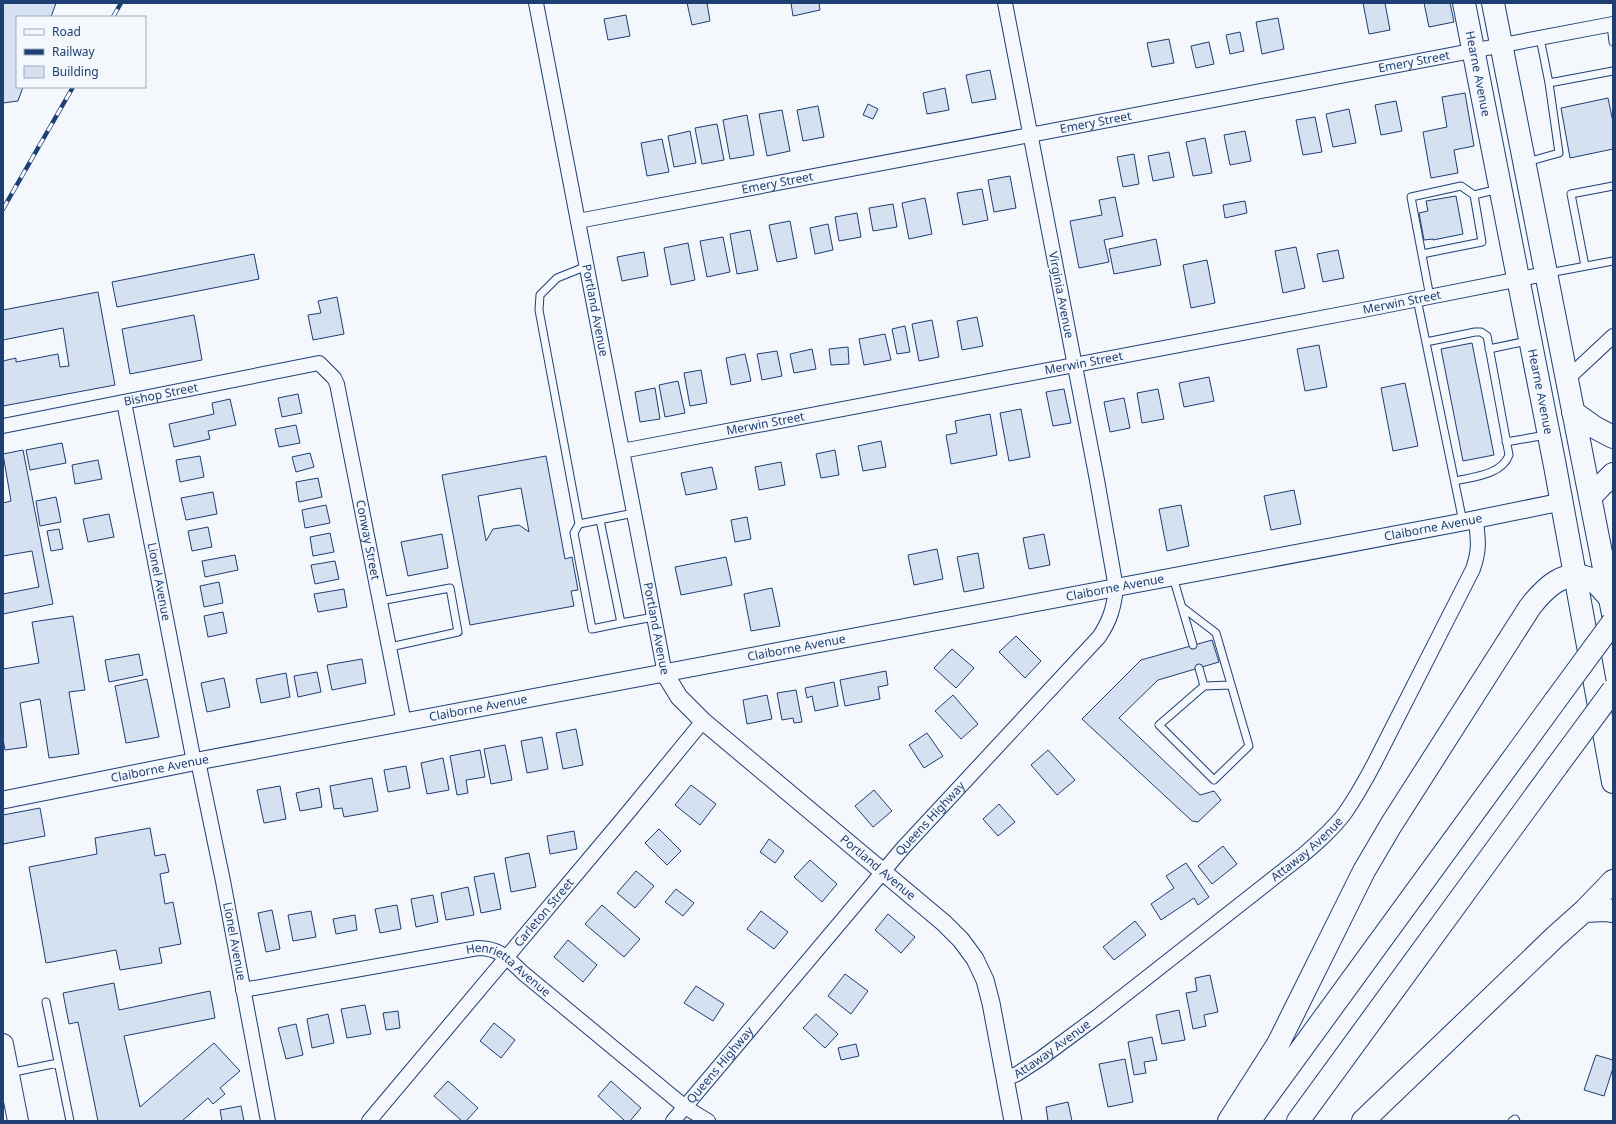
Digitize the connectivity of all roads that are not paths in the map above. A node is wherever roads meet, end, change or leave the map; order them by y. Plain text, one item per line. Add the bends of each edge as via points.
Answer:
1 (536, 3) edge
2 (1005, 3) edge
3 (1464, 3) edge
4 (1493, 3) edge
5 (1612, 24) edge
6 (1540, 38) junction
7 (1613, 42) edge
8 (1501, 46) junction
9 (1473, 51) junction
10 (1613, 70) edge
11 (1549, 83) junction
12 (1030, 135) junction
13 (1524, 163) junction
14 (1613, 186) edge
15 (1500, 188) junction
16 (1474, 195) junction
17 (578, 221) junction
18 (1422, 254) junction
19 (1613, 261) edge
20 (587, 266) junction
21 (1585, 266) junction
22 (1545, 274) junction
23 (1518, 279) junction
24 (1424, 298) junction
25 (1613, 336) edge
26 (1530, 341) junction
27 (1426, 342) junction
28 (1489, 349) junction
29 (319, 364) joint
30 (1075, 366) junction
31 (1566, 380) junction
32 (124, 402) junction
33 (1573, 412) junction
34 (3, 426) edge
35 (1548, 434) junction
36 (1613, 437) edge
37 (1506, 442) junction
38 (622, 451) junction
39 (1613, 474) edge
40 (1454, 481) junction
41 (1590, 496) junction
42 (1561, 502) junction
43 (634, 513) junction
44 (600, 520) junction
45 (1469, 521) junction
46 (579, 524) junction
47 (1574, 574) junction
48 (1173, 577) junction
49 (1116, 588) junction
50 (380, 601) junction
51 (1611, 606) edge
52 (1182, 607) junction
53 (654, 616) junction
54 (1613, 622) edge
55 (621, 623) junction
56 (1192, 645) dead end
57 (390, 647) junction
58 (1199, 668) dead end
59 (665, 674) junction
60 (1231, 685) junction
61 (1204, 686) junction
62 (1613, 690) edge
63 (702, 721) junction
64 (404, 723) junction
65 (1608, 740) edge
66 (196, 762) junction
67 (1613, 782) edge
68 (3, 800) edge
69 (883, 872) junction
70 (1613, 881) edge
71 (1584, 911) junction
72 (1613, 911) edge
73 (506, 958) junction
74 (243, 990) junction
75 (46, 1002) dead end
76 (3, 1044) edge
77 (58, 1064) junction
78 (6, 1074) edge
79 (1005, 1079) junction
80 (685, 1107) junction
81 (18, 1121) edge
82 (70, 1121) edge
83 (268, 1121) edge
84 (369, 1121) edge
85 (673, 1121) edge
86 (708, 1121) edge
87 (1014, 1121) edge
88 (1229, 1121) edge
89 (1249, 1121) edge
90 (1298, 1121) edge
91 (1363, 1121) edge
92 (1512, 1121) edge
93 (1516, 1121) edge

1 - 17 street, Portland Avenue
2 - 12 street, Virginia Avenue
3 - 9 main road, Hearne Avenue
4 - 8 main road
5 - 6 street, Emery Street
5 - 7 lane
6 - 8 street, Emery Street
6 - 11 lane
8 - 9 street, Emery Street
8 - 13 main road
9 - 12 street, Emery Street
9 - 15 main road, Hearne Avenue
10 - 11 lane
11 - 13 lane via 1559,152
12 - 17 street, Emery Street
12 - 30 street, Virginia Avenue
13 - 22 main road
14 - 21 lane via 1571,194
15 - 16 lane
15 - 23 main road, Hearne Avenue
16 - 18 lane via 1482,242
16 - 18 lane via 1461,186 1411,197
17 - 20 street, Portland Avenue
18 - 24 lane
19 - 21 lane
20 - 38 street, Portland Avenue
20 - 46 lane via 557,278 540,295 539,310
21 - 22 lane
22 - 23 street, Merwin Street
22 - 31 main road
23 - 24 street, Merwin Street
23 - 26 main road, Hearne Avenue
24 - 27 lane
24 - 30 street, Merwin Street
25 - 31 street
26 - 28 lane
26 - 35 main road, Hearne Avenue
27 - 28 lane via 1481,332 1487,336
27 - 40 lane
28 - 37 lane
29 - 32 street, Bishop Street
29 - 50 street, Conway Street via 337,384
30 - 38 street, Merwin Street
30 - 49 street, Virginia Avenue
31 - 33 main road
32 - 34 street, Bishop Street
32 - 66 street, Lionel Avenue
33 - 36 main road
33 - 41 main road
35 - 37 lane
35 - 42 main road, Hearne Avenue
37 - 40 lane via 1509,455 1502,465 1490,473
38 - 43 street, Portland Avenue
39 - 41 main road
40 - 45 lane
41 - 42 main road, Claiborne Avenue
41 - 51 main road
42 - 45 street, Claiborne Avenue
42 - 47 main road, Hearne Avenue
43 - 44 lane
43 - 53 street, Portland Avenue
44 - 46 lane
44 - 55 lane
45 - 48 street, Claiborne Avenue
45 - 79 street, Attaway Avenue via 1479,544 1472,569 1358,795 1344,814 1303,855 1092,1021 1040,1059
46 - 55 lane via 574,533 592,629
47 - 51 main road via 1590,579
47 - 65 main road, Hearne Avenue
47 - 88 main road via 1555,582 1541,593 1530,607 1391,824 1364,871 1278,1044
48 - 49 street, Claiborne Avenue
48 - 52 lane
49 - 59 street, Claiborne Avenue
49 - 69 street, Queens Highway via 1112,614 1099,637
50 - 57 street, Conway Street
50 - 57 lane via 450,588 458,632
52 - 56 lane
52 - 60 lane via 1216,633
53 - 55 lane
53 - 59 street, Portland Avenue
54 - 89 main road, bridge
57 - 64 street, Conway Street
58 - 61 lane
59 - 63 street, Portland Avenue via 679,697
59 - 64 street, Claiborne Avenue
60 - 61 lane
60 - 61 lane via 1249,746 1214,780 1160,725
62 - 90 main road, bridge
63 - 69 street, Portland Avenue
63 - 73 street, Carleton Street
64 - 66 street, Claiborne Avenue
65 - 67 main road, Hearne Avenue
66 - 68 street, Claiborne Avenue
66 - 74 street, Lionel Avenue via 223,881
69 - 79 street, Portland Avenue via 944,923 975,959 985,980 991,1003
69 - 80 street, Queens Highway
70 - 71 main road
71 - 72 main road
71 - 91 main road
73 - 74 street, Henrietta Avenue via 490,948 478,948
73 - 80 street, Henrietta Avenue
73 - 84 street, Carleton Street
74 - 83 street, Lionel Avenue
75 - 77 lane
76 - 78 main road
77 - 78 lane
77 - 82 lane
78 - 81 main road
79 - 87 street, Portland Avenue
80 - 85 street, Queens Highway
80 - 86 street, Henrietta Avenue
92 - 93 lane

